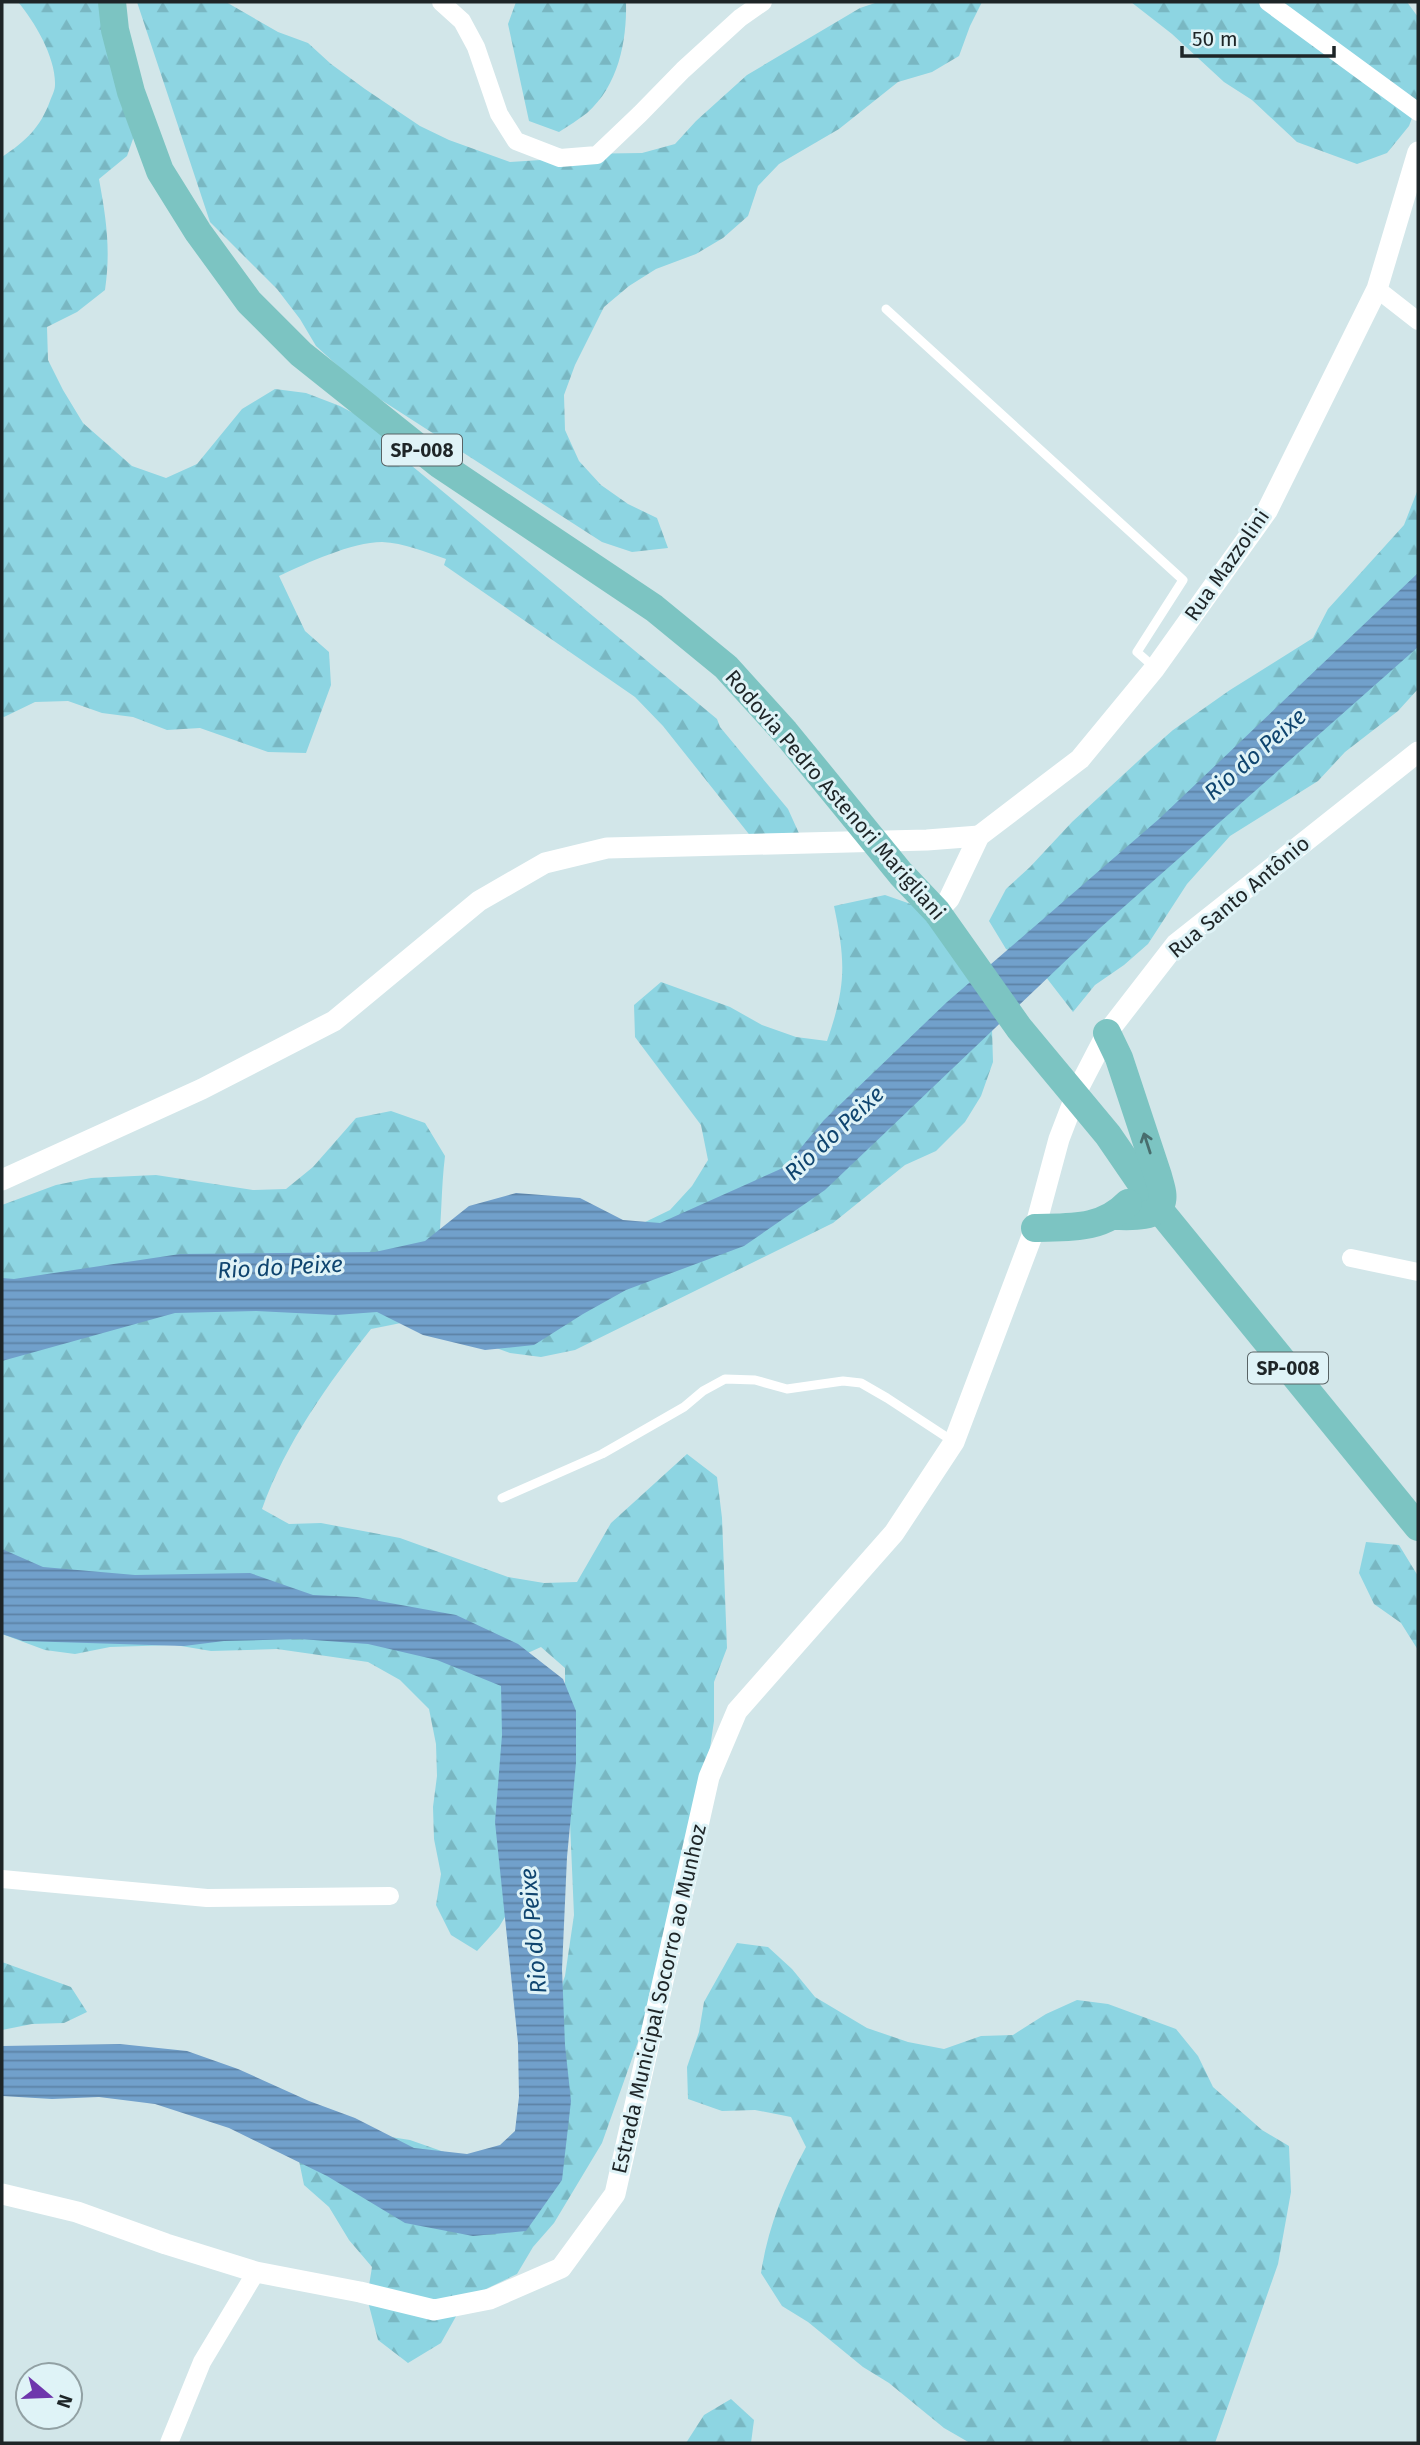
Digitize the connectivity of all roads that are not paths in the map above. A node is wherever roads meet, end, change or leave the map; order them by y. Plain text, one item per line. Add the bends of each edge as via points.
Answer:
1 (112, 2) edge
2 (441, 2) edge
3 (763, 2) edge
4 (1268, 2) edge
5 (738, 10) edge
6 (1418, 112) edge
7 (1418, 152) edge
8 (1377, 289) junction
9 (886, 309) dead end
10 (1418, 321) edge
11 (1154, 668) junction
12 (1418, 752) edge
13 (979, 836) junction
14 (944, 920) junction
15 (1107, 1033) junction
16 (2, 1180) edge
17 (1143, 1184) junction
18 (1158, 1208) junction
19 (1114, 1216) junction
20 (1035, 1228) junction
21 (1351, 1258) dead end
22 (1418, 1272) edge
23 (954, 1442) junction
24 (502, 1498) dead end
25 (1418, 1527) edge
26 (2, 1879) edge
27 (390, 1896) dead end
28 (2, 2194) edge
29 (256, 2272) junction
30 (169, 2443) edge

1 - 14 main road, Rodovia Pedro Astenori Marigliani / SP-008 via 131,92 160,171 249,302 301,354 439,464 654,608 726,667
2 - 5 street via 462,21 477,47 499,114 516,141 560,158 597,155
3 - 5 street
4 - 6 street
7 - 8 street, Rua Mazzolini
8 - 10 street
8 - 11 street, Rua Mazzolini via 1267,511
9 - 11 lane via 1183,580 1137,652
11 - 13 street, Rua Mazzolini via 1080,759
12 - 15 street, Rua Santo Antônio via 1176,944
13 - 14 street, Rua Mazzolini
13 - 16 street via 607,849 545,863 480,901 334,1021 202,1089
14 - 17 main road, Rodovia Pedro Astenori Marigliani / SP-008 via 1019,1028
18 -> 15 main road via 1163,1195 1158,1176
15 - 20 street, Rua Santo Antônio via 1059,1139
17 - 18 main road, Rodovia Pedro Astenori Marigliani / SP-008
17 - 19 main road
18 - 19 main road via 1137,1216
18 - 25 main road, Rodovia Pedro Astenori Marigliani / SP-008
19 - 20 main road via 1081,1227
20 - 23 street, Estrada Municipal Socorro ao Munhoz
21 - 22 street
23 - 24 lane via 861,1383 787,1389 755,1380 725,1379 602,1454
23 - 29 street, Estrada Municipal Socorro ao Munhoz via 894,1532 737,1711 709,1777 615,2194 561,2268 490,2299 434,2310
26 - 27 street via 208,1898
28 - 29 street, Estrada Municipal Socorro ao Munhoz via 77,2212
29 - 30 street via 202,2362

